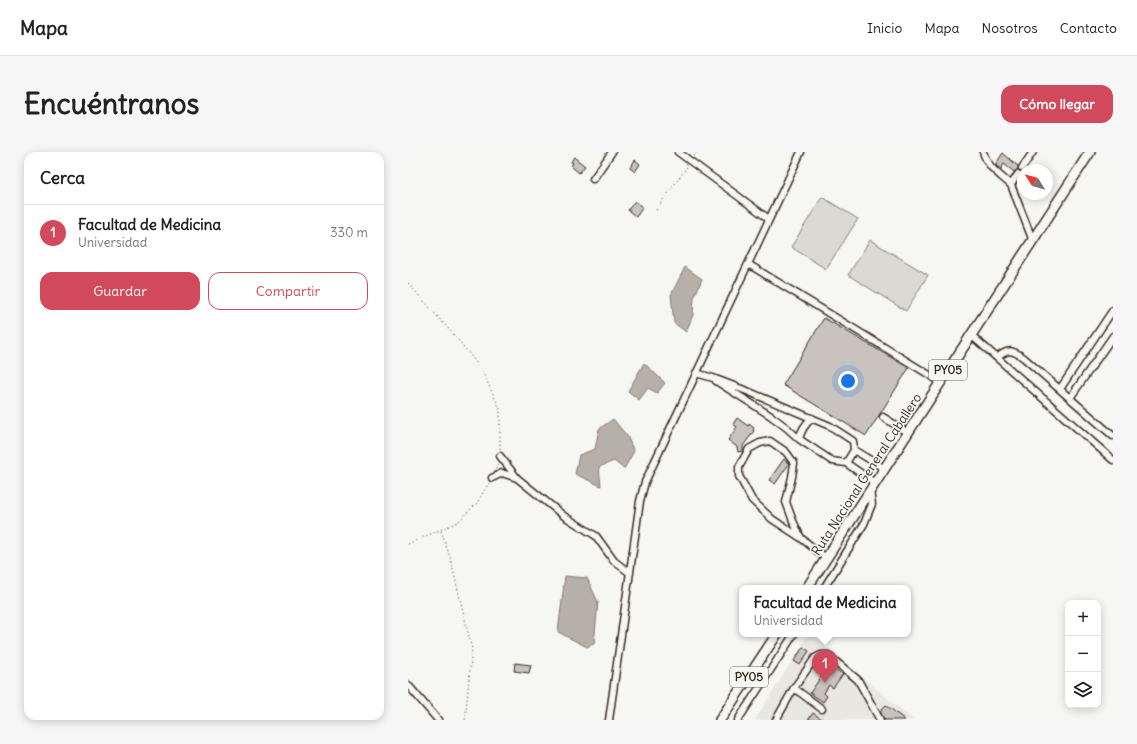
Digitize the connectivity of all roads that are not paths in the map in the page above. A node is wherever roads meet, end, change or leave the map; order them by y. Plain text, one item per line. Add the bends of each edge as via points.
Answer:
1 (612, 152) edge
2 (678, 152) edge
3 (801, 152) edge
4 (983, 152) edge
5 (1033, 152) edge
6 (1090, 152) edge
7 (1025, 164) edge
8 (1017, 176) edge
9 (593, 179) dead end
10 (1011, 185) junction
11 (769, 219) junction
12 (1033, 241) junction
13 (748, 264) junction
14 (1113, 310) edge
15 (971, 335) junction
16 (1113, 336) edge
17 (997, 358) junction
18 (696, 372) junction
19 (710, 377) junction
20 (941, 382) junction
21 (1060, 389) junction
22 (1070, 398) junction
23 (883, 417) dead end
24 (812, 418) junction
25 (908, 433) junction
26 (1113, 436) edge
27 (799, 439) junction
28 (854, 450) junction
29 (500, 456) road end
30 (1113, 460) edge
31 (846, 463) junction
32 (885, 468) junction
33 (492, 478) road end
34 (517, 478) junction
35 (873, 487) junction
36 (801, 538) junction
37 (826, 558) junction
38 (630, 573) junction
39 (809, 585) edge
40 (826, 585) edge
41 (775, 637) edge
42 (792, 637) edge
43 (408, 686) edge
44 (794, 688) junction
45 (822, 709) dead end
46 (438, 720) edge
47 (609, 720) edge
48 (720, 720) edge
49 (738, 720) edge
50 (776, 720) edge
51 (880, 720) edge

1 - 9 street
2 - 11 street
3 - 11 street
4 - 10 street via 990,167
5 - 7 street
6 - 12 highway, Ruta Nacional General Caballero / PY05
8 - 10 street
10 - 12 street
11 - 13 street
12 - 15 highway, Ruta Nacional General Caballero / PY05
13 - 18 street
13 - 20 street
14 - 21 street
15 - 17 street
15 - 20 highway, Ruta Nacional General Caballero / PY05
16 - 22 street
17 - 21 street via 1008,351 1014,351
17 - 30 street
18 - 19 street
18 - 38 street via 645,482
19 - 24 street
19 - 27 street via 771,416
20 - 25 highway, Ruta Nacional General Caballero / PY05
21 - 22 street
22 - 26 street
23 - 25 street
24 - 27 street
24 - 28 street via 853,441
25 - 32 highway, Ruta Nacional General Caballero / PY05
27 - 31 street via 832,461
28 - 31 street
28 - 32 street
29 - 34 street
31 - 35 street
32 - 35 highway, Ruta Nacional General Caballero / PY05
33 - 34 street via 502,473
34 - 38 street via 564,516 596,536 614,560
35 - 37 highway, Ruta Nacional General Caballero / PY05
35 - 40 street via 872,504 864,524
36 - 36 street via 786,502 794,463 786,452 770,442 760,443 749,449 739,467 739,476 752,500 772,519
36 - 37 street
37 - 39 highway, Ruta Nacional General Caballero / PY05
38 - 47 street
41 - 48 highway, PY05
42 - 49 street
43 - 46 street
44 - 45 street
44 - 50 street
44 - 51 street via 816,658 821,655 828,656 858,680

